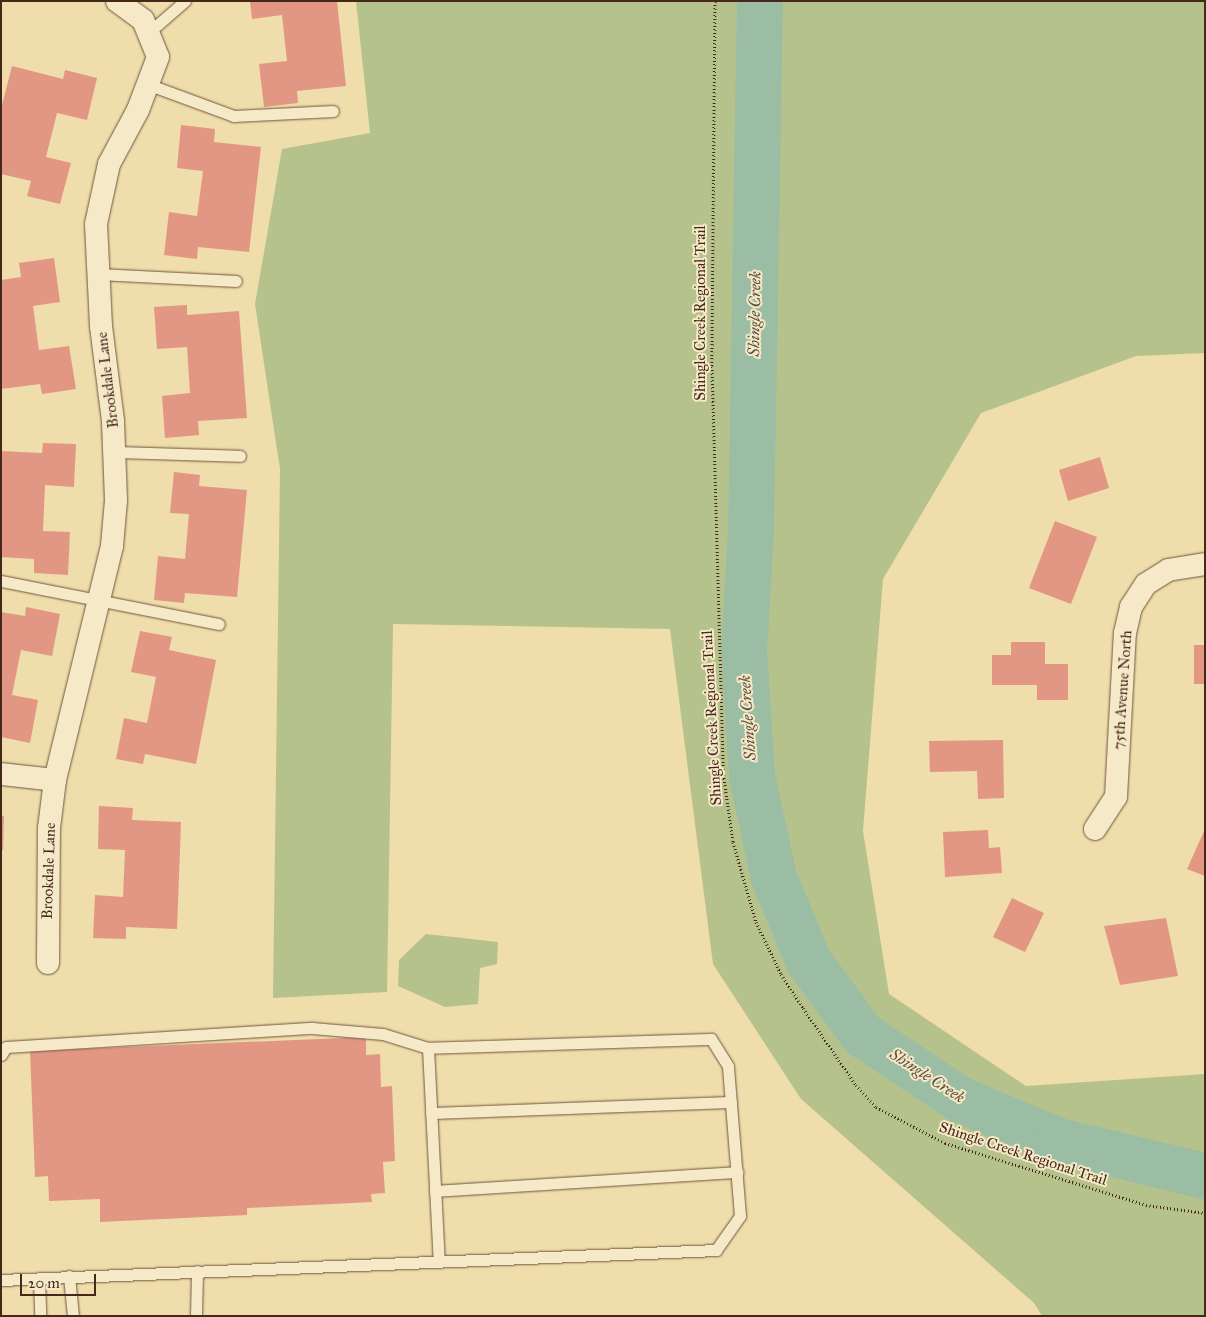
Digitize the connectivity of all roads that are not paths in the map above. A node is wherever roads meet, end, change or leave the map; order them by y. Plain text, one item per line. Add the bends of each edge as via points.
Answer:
1 (117, 1) edge
2 (185, 1) edge
3 (148, 33) junction
4 (147, 84) junction
5 (333, 111) dead end
6 (99, 274) junction
7 (236, 281) dead end
8 (115, 452) junction
9 (240, 456) dead end
10 (1205, 564) edge
11 (1, 581) edge
12 (99, 600) junction
13 (219, 624) dead end
14 (1, 774) edge
15 (55, 780) junction
16 (1095, 829) dead end
17 (48, 963) dead end
18 (428, 1048) junction
19 (1, 1055) edge
20 (731, 1102) junction
21 (431, 1113) junction
22 (736, 1172) junction
23 (435, 1190) junction
24 (439, 1262) junction
25 (197, 1271) junction
26 (69, 1276) junction
27 (39, 1278) junction
28 (1, 1280) edge
29 (40, 1316) edge
30 (73, 1316) edge
31 (196, 1316) edge

1 - 3 street, Brookdale Lane via 143,20
2 - 3 lane
3 - 4 street, Brookdale Lane via 158,57
4 - 5 lane via 234,116
4 - 6 street, Brookdale Lane via 109,164 96,224
6 - 7 lane
6 - 8 street, Brookdale Lane
8 - 9 lane
8 - 12 street, Brookdale Lane via 114,528
10 - 16 street, 75th Avenue North via 1168,570 1146,584 1131,607 1125,633 1116,797
11 - 12 lane
12 - 13 lane
12 - 15 street, Brookdale Lane
14 - 15 street
15 - 17 street, Brookdale Lane via 50,828
18 - 19 lane via 383,1034 312,1028 6,1047
18 - 20 lane via 711,1040 728,1066
18 - 21 lane
20 - 21 lane
20 - 22 lane
21 - 23 lane
22 - 23 lane
22 - 24 lane via 740,1216 716,1250
23 - 24 lane
24 - 25 lane
25 - 26 lane
25 - 31 lane
26 - 27 lane
26 - 30 lane
27 - 28 lane
27 - 29 lane

